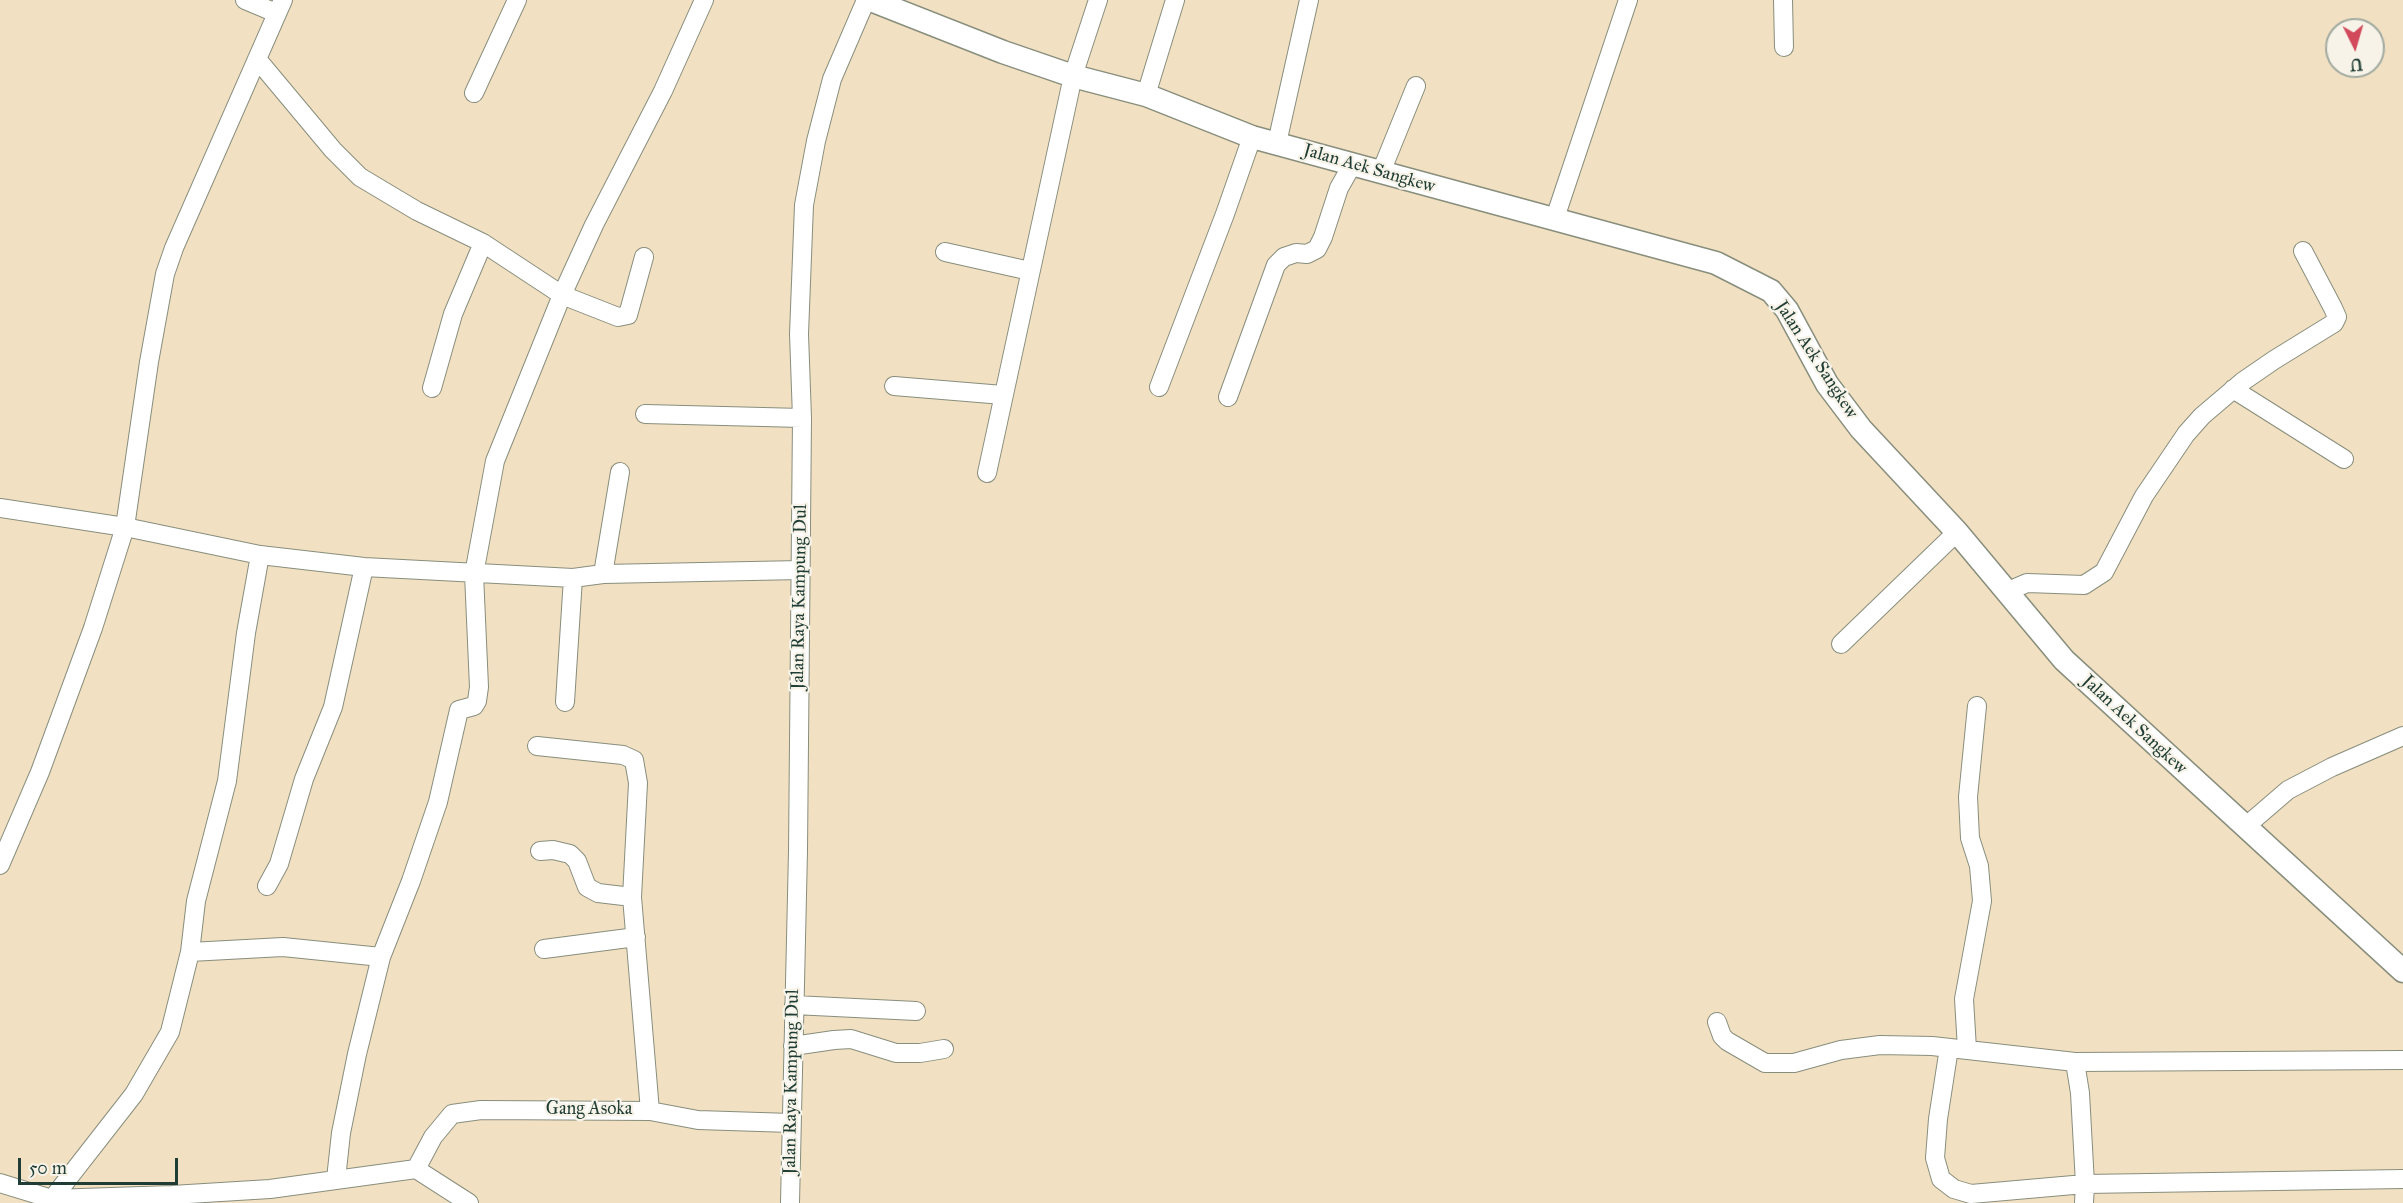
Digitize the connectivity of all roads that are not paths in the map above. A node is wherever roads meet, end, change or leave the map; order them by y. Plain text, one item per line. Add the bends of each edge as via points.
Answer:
1 (245, 0) edge
2 (517, 0) edge
3 (704, 0) edge
4 (866, 0) edge
5 (871, 0) edge
6 (1098, 0) edge
7 (1174, 0) edge
8 (1309, 0) edge
9 (1628, 0) edge
10 (1783, 0) edge
11 (280, 7) edge
12 (1784, 47) dead end
13 (257, 59) junction
14 (1073, 76) junction
15 (1416, 86) dead end
16 (474, 93) dead end
17 (1146, 95) junction
18 (1252, 137) junction
19 (1277, 143) junction
20 (1352, 165) junction
21 (1381, 172) junction
22 (1555, 218) junction
23 (483, 243) junction
24 (2302, 251) dead end
25 (945, 252) dead end
26 (644, 257) dead end
27 (1030, 271) junction
28 (562, 295) junction
29 (894, 386) dead end
30 (1159, 387) dead end
31 (432, 388) dead end
32 (2234, 389) junction
33 (1003, 395) junction
34 (1228, 397) dead end
35 (645, 414) dead end
36 (802, 418) junction
37 (2344, 459) dead end
38 (620, 472) dead end
39 (987, 473) dead end
40 (0, 508) edge
41 (125, 527) junction
42 (1958, 532) junction
43 (260, 555) junction
44 (364, 567) junction
45 (801, 570) junction
46 (474, 574) junction
47 (603, 574) junction
48 (573, 578) junction
49 (2006, 592) junction
50 (1841, 644) dead end
51 (565, 702) dead end
52 (1977, 706) dead end
53 (2403, 736) edge
54 (537, 746) dead end
55 (2245, 827) junction
56 (540, 851) dead end
57 (0, 866) edge
58 (267, 886) dead end
59 (633, 897) junction
60 (636, 937) junction
61 (544, 949) dead end
62 (190, 952) junction
63 (381, 957) junction
64 (2403, 971) edge
65 (794, 1005) junction
66 (916, 1011) dead end
67 (1717, 1022) dead end
68 (793, 1046) junction
69 (1948, 1048) junction
70 (944, 1049) dead end
71 (1967, 1049) junction
72 (2403, 1060) edge
73 (2075, 1062) junction
74 (650, 1111) junction
75 (792, 1123) junction
76 (416, 1169) junction
77 (336, 1179) junction
78 (2403, 1179) edge
79 (0, 1183) edge
80 (2085, 1184) junction
81 (51, 1201) edge
82 (470, 1203) edge
83 (790, 1203) edge
84 (2084, 1203) edge

1 - 11 street
2 - 16 street
3 - 28 street
4 - 36 street, Jalan Raya Kampung Dul via 832,79 804,205
5 - 14 street, Jalan Aek Sangkew
6 - 14 street
7 - 17 street
8 - 19 street
9 - 22 street
10 - 12 street
11 - 13 street
13 - 23 street via 360,177 417,211
13 - 41 street via 165,274
14 - 17 street, Jalan Aek Sangkew
14 - 27 street
15 - 21 street
17 - 18 street, Jalan Aek Sangkew
18 - 19 street, Jalan Aek Sangkew
18 - 30 street
19 - 20 street, Jalan Aek Sangkew
20 - 21 street, Jalan Aek Sangkew
20 - 34 street via 1339,188 1317,249 1284,257 1276,265
21 - 22 street, Jalan Aek Sangkew
22 - 42 street, Jalan Aek Sangkew via 1716,263 1771,291 1787,310 1827,384 1861,429
23 - 28 street
23 - 31 street via 453,314
24 - 32 street via 2337,317 2334,323
25 - 27 street
26 - 28 street via 628,315 624,317
27 - 33 street
28 - 46 street via 495,462
29 - 33 street
32 - 37 street
32 - 49 street via 2186,434 2144,496 2104,572 2084,585 2027,583
33 - 39 street
35 - 36 street
36 - 45 street, Jalan Raya Kampung Dul
38 - 47 street
40 - 41 street
41 - 43 street
41 - 57 street via 40,772
42 - 49 street, Jalan Aek Sangkew
42 - 50 street
43 - 44 street
43 - 62 street via 227,781 196,901
44 - 46 street
44 - 58 street via 333,707 304,779 279,864
45 - 47 street
45 - 65 street, Jalan Raya Kampung Dul
46 - 48 street
46 - 63 street via 477,701 474,706 459,710 438,802
47 - 48 street
48 - 51 street
49 - 55 street, Jalan Aek Sangkew via 2064,660
52 - 71 street via 1968,797 1970,838 1979,866 1982,901 1964,999
53 - 55 street via 2296,785
54 - 59 street via 623,755 634,760 638,783
55 - 64 street, Jalan Aek Sangkew
56 - 59 street via 570,854 577,861 586,887
59 - 60 street
60 - 61 street
60 - 74 street
62 - 63 street via 283,947
62 - 81 street via 170,1032 134,1094
63 - 77 street via 341,1133
65 - 66 street
65 - 68 street, Jalan Raya Kampung Dul
67 - 69 street via 1727,1041 1765,1063 1794,1063 1841,1050 1880,1045
68 - 70 street via 851,1040 896,1053
68 - 75 street, Jalan Raya Kampung Dul
69 - 71 street
69 - 80 street via 1935,1158 1941,1179 1954,1190 1971,1194
71 - 73 street
72 - 73 street
73 - 80 street
74 - 75 street, Gang Asoka via 698,1120
74 - 76 street, Gang Asoka via 482,1110 452,1114 433,1137
75 - 83 street, Jalan Raya Kampung Dul
76 - 77 street
76 - 82 street
77 - 81 street via 270,1189
78 - 80 street
79 - 81 street
80 - 84 street

